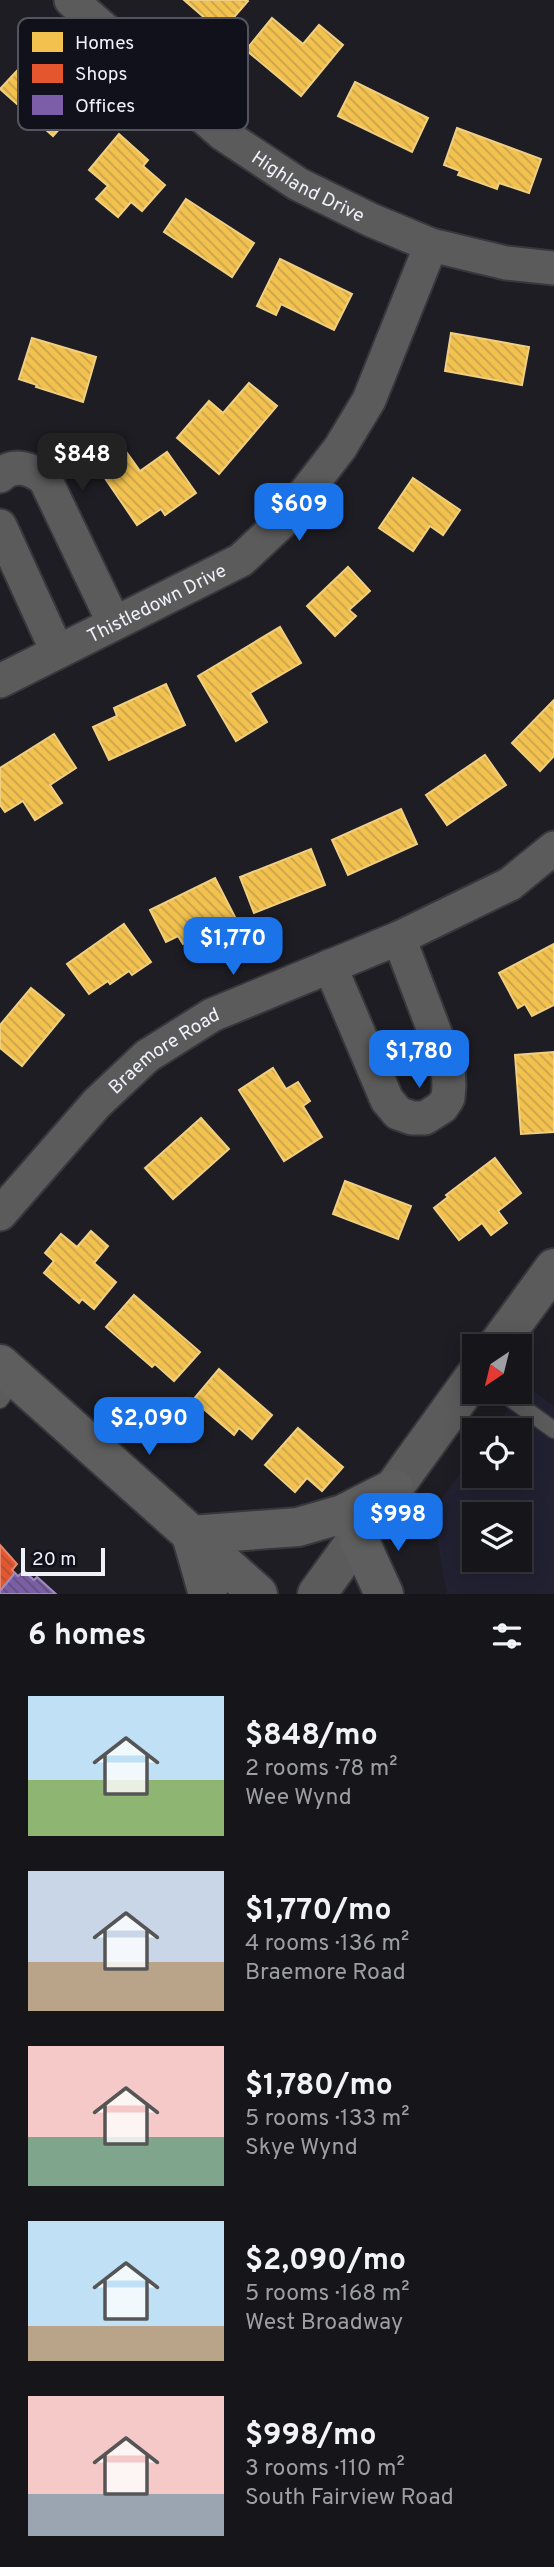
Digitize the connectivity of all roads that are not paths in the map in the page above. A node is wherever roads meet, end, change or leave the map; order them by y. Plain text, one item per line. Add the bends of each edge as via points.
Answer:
1 (71, 0) edge
2 (91, 18) edge
3 (218, 130) edge
4 (431, 245) junction
5 (554, 268) edge
6 (0, 476) edge
7 (0, 526) edge
8 (114, 623) junction
9 (57, 651) junction
10 (0, 681) edge
11 (554, 848) edge
12 (399, 938) junction
13 (330, 966) junction
14 (0, 1214) edge
15 (554, 1268) edge
16 (506, 1334) edge
17 (5, 1381) edge
18 (462, 1394) edge
19 (518, 1404) edge
20 (554, 1430) edge
21 (394, 1488) junction
22 (191, 1535) junction
23 (358, 1537) junction
24 (208, 1594) edge
25 (258, 1594) edge
26 (317, 1594) edge
27 (384, 1594) edge

1 - 2 street, Highland Drive
3 - 4 street, Highland Drive via 298,184
4 - 5 street, Highland Drive via 506,263
4 - 8 street, Thistledown Drive via 369,400 311,488 241,559
6 - 8 street via 18,468 33,469 45,479
7 - 9 street
8 - 9 street, Thistledown Drive
9 - 10 street, Thistledown Drive
11 - 12 street, Braemore Road via 510,884
12 - 13 street, Braemore Road
12 - 13 street via 448,1067 448,1098 425,1118 398,1113 387,1100
13 - 14 street, Braemore Road via 212,1015 147,1056 97,1103
15 - 16 street
17 - 22 main road
18 - 21 street
19 - 20 lane
21 - 22 main road via 343,1514 298,1527
21 - 23 street
22 - 24 main road
22 - 25 main road
23 - 26 street
23 - 27 main road

